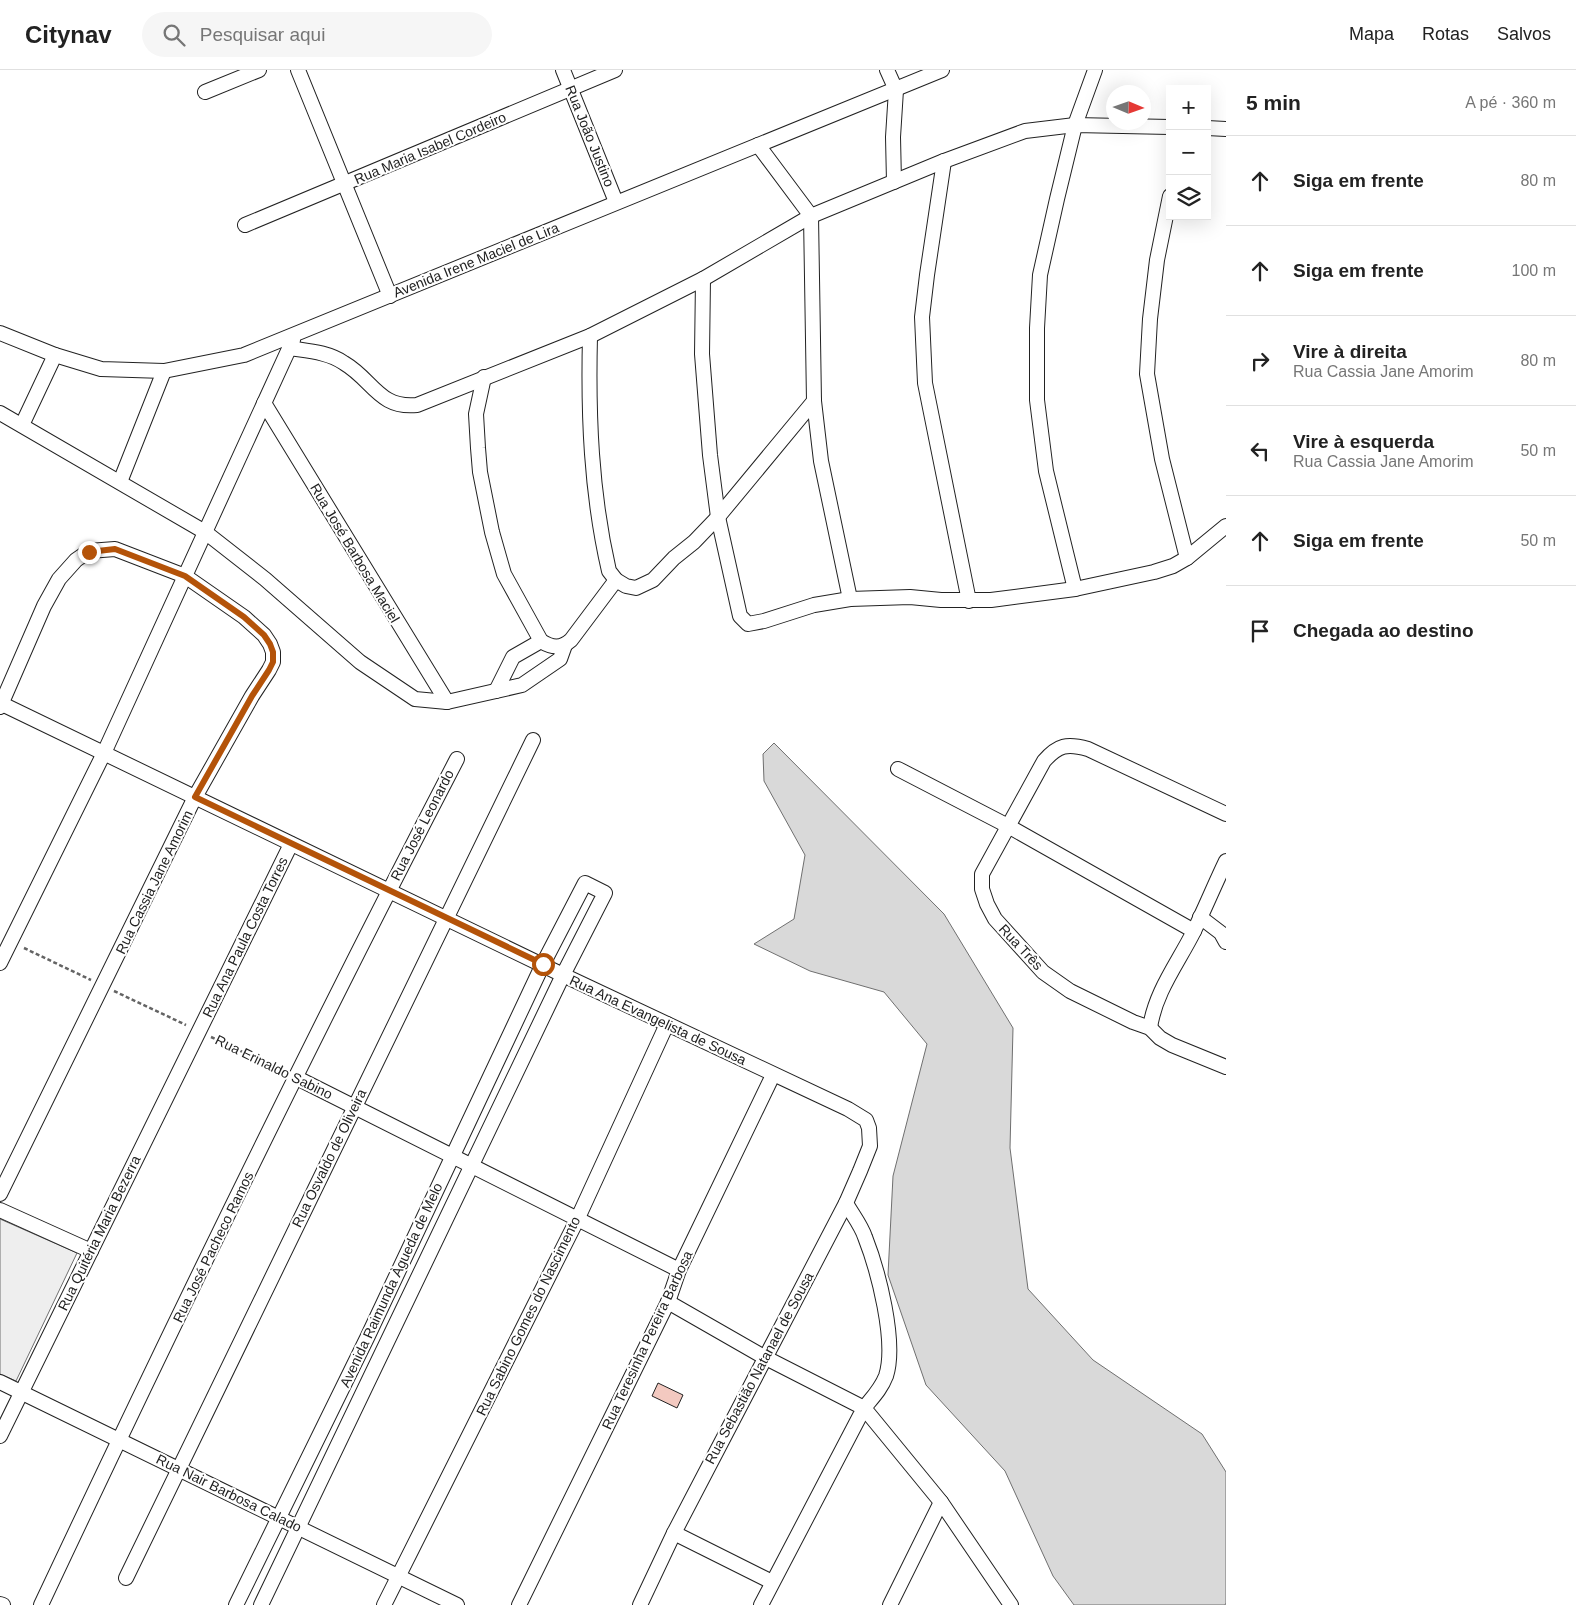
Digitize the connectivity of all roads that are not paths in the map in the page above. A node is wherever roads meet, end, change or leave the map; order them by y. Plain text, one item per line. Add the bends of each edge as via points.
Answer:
1 (259, 70) edge
2 (298, 70) edge
3 (563, 70) edge
4 (615, 70) edge
5 (887, 70) edge
6 (942, 70) edge
7 (1096, 70) edge
8 (571, 89) junction
9 (896, 90) junction
10 (205, 92) dead end
11 (1075, 125) junction
12 (1166, 127) edge
13 (1211, 128) edge
14 (1226, 129) edge
15 (758, 145) junction
16 (944, 161) junction
17 (894, 182) junction
18 (344, 184) junction
19 (616, 202) junction
20 (811, 216) junction
21 (1166, 216) edge
22 (244, 225) dead end
23 (703, 279) junction
24 (390, 296) junction
25 (0, 333) edge
26 (295, 334) junction
27 (590, 336) junction
28 (289, 348) junction
29 (55, 356) junction
30 (164, 371) junction
31 (484, 377) junction
32 (814, 401) junction
33 (264, 403) junction
34 (0, 413) edge
35 (22, 425) junction
36 (120, 482) junction
37 (718, 517) junction
38 (1226, 526) edge
39 (205, 532) junction
40 (1187, 558) junction
41 (185, 576) junction
42 (616, 580) junction
43 (1075, 589) junction
44 (850, 599) junction
45 (969, 601) junction
46 (541, 641) junction
47 (565, 645) junction
48 (496, 691) junction
49 (446, 702) junction
50 (0, 704) edge
51 (533, 740) dead end
52 (104, 753) junction
53 (457, 759) dead end
54 (898, 769) dead end
55 (195, 797) junction
56 (1226, 814) edge
57 (1008, 826) junction
58 (290, 844) junction
59 (1226, 861) edge
60 (388, 891) junction
61 (1200, 917) junction
62 (445, 918) junction
63 (1194, 931) junction
64 (1226, 942) edge
65 (0, 963) edge
66 (543, 964) junction
67 (563, 975) junction
68 (667, 1024) junction
69 (1150, 1028) junction
70 (198, 1031) joint
71 (1226, 1067) edge
72 (773, 1075) junction
73 (296, 1077) junction
74 (354, 1106) junction
75 (869, 1128) joint
76 (453, 1155) junction
77 (473, 1165) junction
78 (0, 1194) edge
79 (846, 1203) junction
80 (0, 1210) edge
81 (576, 1220) junction
82 (90, 1251) junction
83 (679, 1270) junction
84 (668, 1302) junction
85 (367, 1338) junction
86 (386, 1346) junction
87 (764, 1357) junction
88 (0, 1382) edge
89 (22, 1391) junction
90 (864, 1408) junction
91 (0, 1436) edge
92 (119, 1439) junction
93 (179, 1468) junction
94 (941, 1502) junction
95 (279, 1517) junction
96 (299, 1528) junction
97 (674, 1532) junction
98 (398, 1576) junction
99 (126, 1578) dead end
100 (772, 1582) junction
101 (42, 1605) edge
102 (236, 1605) edge
103 (261, 1605) edge
104 (384, 1605) edge
105 (456, 1605) edge
106 (519, 1605) edge
107 (640, 1605) edge
108 (761, 1605) edge
109 (890, 1605) edge
110 (1011, 1605) edge

1 - 10 street
2 - 18 street
3 - 8 street, Rua João Justino
4 - 8 street, Rua Maria Isabel Cordeiro
5 - 9 street
6 - 9 street, Avenida Irene Maciel de Lira
7 - 11 street
8 - 18 street, Rua Maria Isabel Cordeiro
8 - 19 street, Rua João Justino
9 - 15 street, Avenida Irene Maciel de Lira
9 - 17 street
11 - 12 street
11 - 16 street via 1025,131
11 - 43 street via 1040,275 1037,400 1046,471
13 - 14 street
15 - 19 street, Avenida Irene Maciel de Lira
15 - 20 street
16 - 17 street
16 - 45 street via 922,317 925,383
17 - 20 street
18 - 22 street, Rua Maria Isabel Cordeiro
18 - 24 street
19 - 24 street, Avenida Irene Maciel de Lira
20 - 23 street
20 - 32 street
21 - 40 street via 1157,260 1147,374 1162,459
23 - 27 street
23 - 37 street via 702,354
24 - 26 street, Avenida Irene Maciel de Lira
25 - 29 street, Avenida Irene Maciel de Lira
26 - 28 street
26 - 30 street, Avenida Irene Maciel de Lira via 244,355
27 - 31 street
27 - 42 street via 589,395 594,488 609,571
28 - 31 street via 323,353 342,361 360,373 388,401 406,406 430,401
28 - 33 street
29 - 30 street, Avenida Irene Maciel de Lira via 101,369
29 - 35 street
30 - 36 street
31 - 46 street via 476,414 480,472 492,532 504,574
32 - 37 street
32 - 44 street via 821,461
33 - 39 street
33 - 49 street, Rua José Barbosa Maciel
34 - 35 street
35 - 36 street
36 - 39 street
37 - 42 street via 653,580 636,588
37 - 44 street via 740,616 748,624 814,605
38 - 40 street
39 - 41 street
39 - 49 street via 265,579 360,662 415,699
40 - 43 street via 1154,572
41 - 50 street, Rua Cassia Jane Amorim via 115,549 89,552 76,560 59,579 44,606
41 - 52 street
41 - 55 street, Rua Cassia Jane Amorim via 244,617 264,635 273,652 269,670
42 - 47 street
43 - 45 street
44 - 45 street via 910,597
46 - 47 street via 549,646
46 - 48 street via 513,657
47 - 48 street via 560,659 522,685
48 - 49 street
50 - 52 street, Rua Ana Evangelista de Sousa
51 - 62 street, Rua Osvaldo de Oliveira
52 - 55 street, Rua Ana Evangelista de Sousa
52 - 65 street
53 - 60 street, Rua José Leonardo
54 - 57 street
55 - 58 street, Rua Ana Evangelista de Sousa
55 - 78 street, Rua Cassia Jane Amorim
56 - 57 street, Rua Três via 1088,749 1064,746 1054,750 1044,761
57 - 63 street
57 - 69 street, Rua Três via 982,874 982,889 995,919 1043,972 1070,991
58 - 60 street, Rua Ana Evangelista de Sousa
58 - 70 street, Rua Ana Paula Costa Torres
59 - 61 street
60 - 62 street, Rua Ana Evangelista de Sousa
60 - 73 street, Rua José Pacheco Ramos
61 - 63 street
61 - 64 street
62 - 66 street, Rua Ana Evangelista de Sousa
62 - 74 street, Rua Osvaldo de Oliveira
63 - 69 street via 1156,1000
66 - 67 street, Rua Ana Evangelista de Sousa
66 - 67 street, Avenida Raimunda Àgueda de Melo via 585,883 604,893
66 - 76 street, Avenida Raimunda Àgueda de Melo
67 - 68 street, Rua Ana Evangelista de Sousa
67 - 77 street, Avenida Raimunda Àgueda de Melo
68 - 72 street, Rua Ana Evangelista de Sousa
68 - 81 street, Rua Sabino Gomes do Nascimento
69 - 71 street, Rua Três via 1172,1045
70 - 82 street, Rua Quitéria Maria Bezerra
72 - 75 street, Rua Ana Evangelista de Sousa via 848,1109 866,1120
72 - 83 street, Rua Teresinha Pereira Barbosa
73 - 74 street, Rua Erinaldo Sabino
73 - 92 street, Rua José Pacheco Ramos
74 - 76 street, Rua Erinaldo Sabino
74 - 93 street, Rua Osvaldo de Oliveira
75 - 79 street, Rua Sebastião Natanael de Sousa via 870,1146
76 - 77 street, Rua Erinaldo Sabino
76 - 85 street, Avenida Raimunda Àgueda de Melo
77 - 81 street, Rua Erinaldo Sabino
77 - 86 street, Avenida Raimunda Àgueda de Melo
79 - 87 street, Rua Sebastião Natanael de Sousa
79 - 90 street via 865,1235 880,1284 890,1358 879,1390
80 - 82 street
81 - 83 street, Rua Erinaldo Sabino
81 - 98 street, Rua Sabino Gomes do Nascimento
82 - 89 street, Rua Quitéria Maria Bezerra
83 - 84 street, Rua Teresinha Pereira Barbosa
84 - 87 street
84 - 106 street, Rua Teresinha Pereira Barbosa
85 - 86 street
85 - 95 street, Avenida Raimunda Àgueda de Melo
86 - 96 street, Avenida Raimunda Àgueda de Melo
87 - 90 street
87 - 97 street, Rua Sebastião Natanael de Sousa
88 - 89 street, Rua Nair Barbosa Calado
89 - 91 street, Rua Quitéria Maria Bezerra
89 - 92 street, Rua Nair Barbosa Calado
90 - 94 street
90 - 100 street
92 - 93 street, Rua Nair Barbosa Calado
92 - 101 street, Rua José Pacheco Ramos
93 - 95 street, Rua Nair Barbosa Calado
93 - 99 street, Rua Osvaldo de Oliveira
94 - 109 street
94 - 110 street
95 - 96 street, Rua Nair Barbosa Calado
95 - 102 street, Avenida Raimunda Àgueda de Melo
96 - 98 street, Rua Nair Barbosa Calado
96 - 103 street, Avenida Raimunda Àgueda de Melo
97 - 100 street
97 - 107 street, Rua Sebastião Natanael de Sousa
98 - 104 street, Rua Sabino Gomes do Nascimento
98 - 105 street, Rua Nair Barbosa Calado
100 - 108 street

